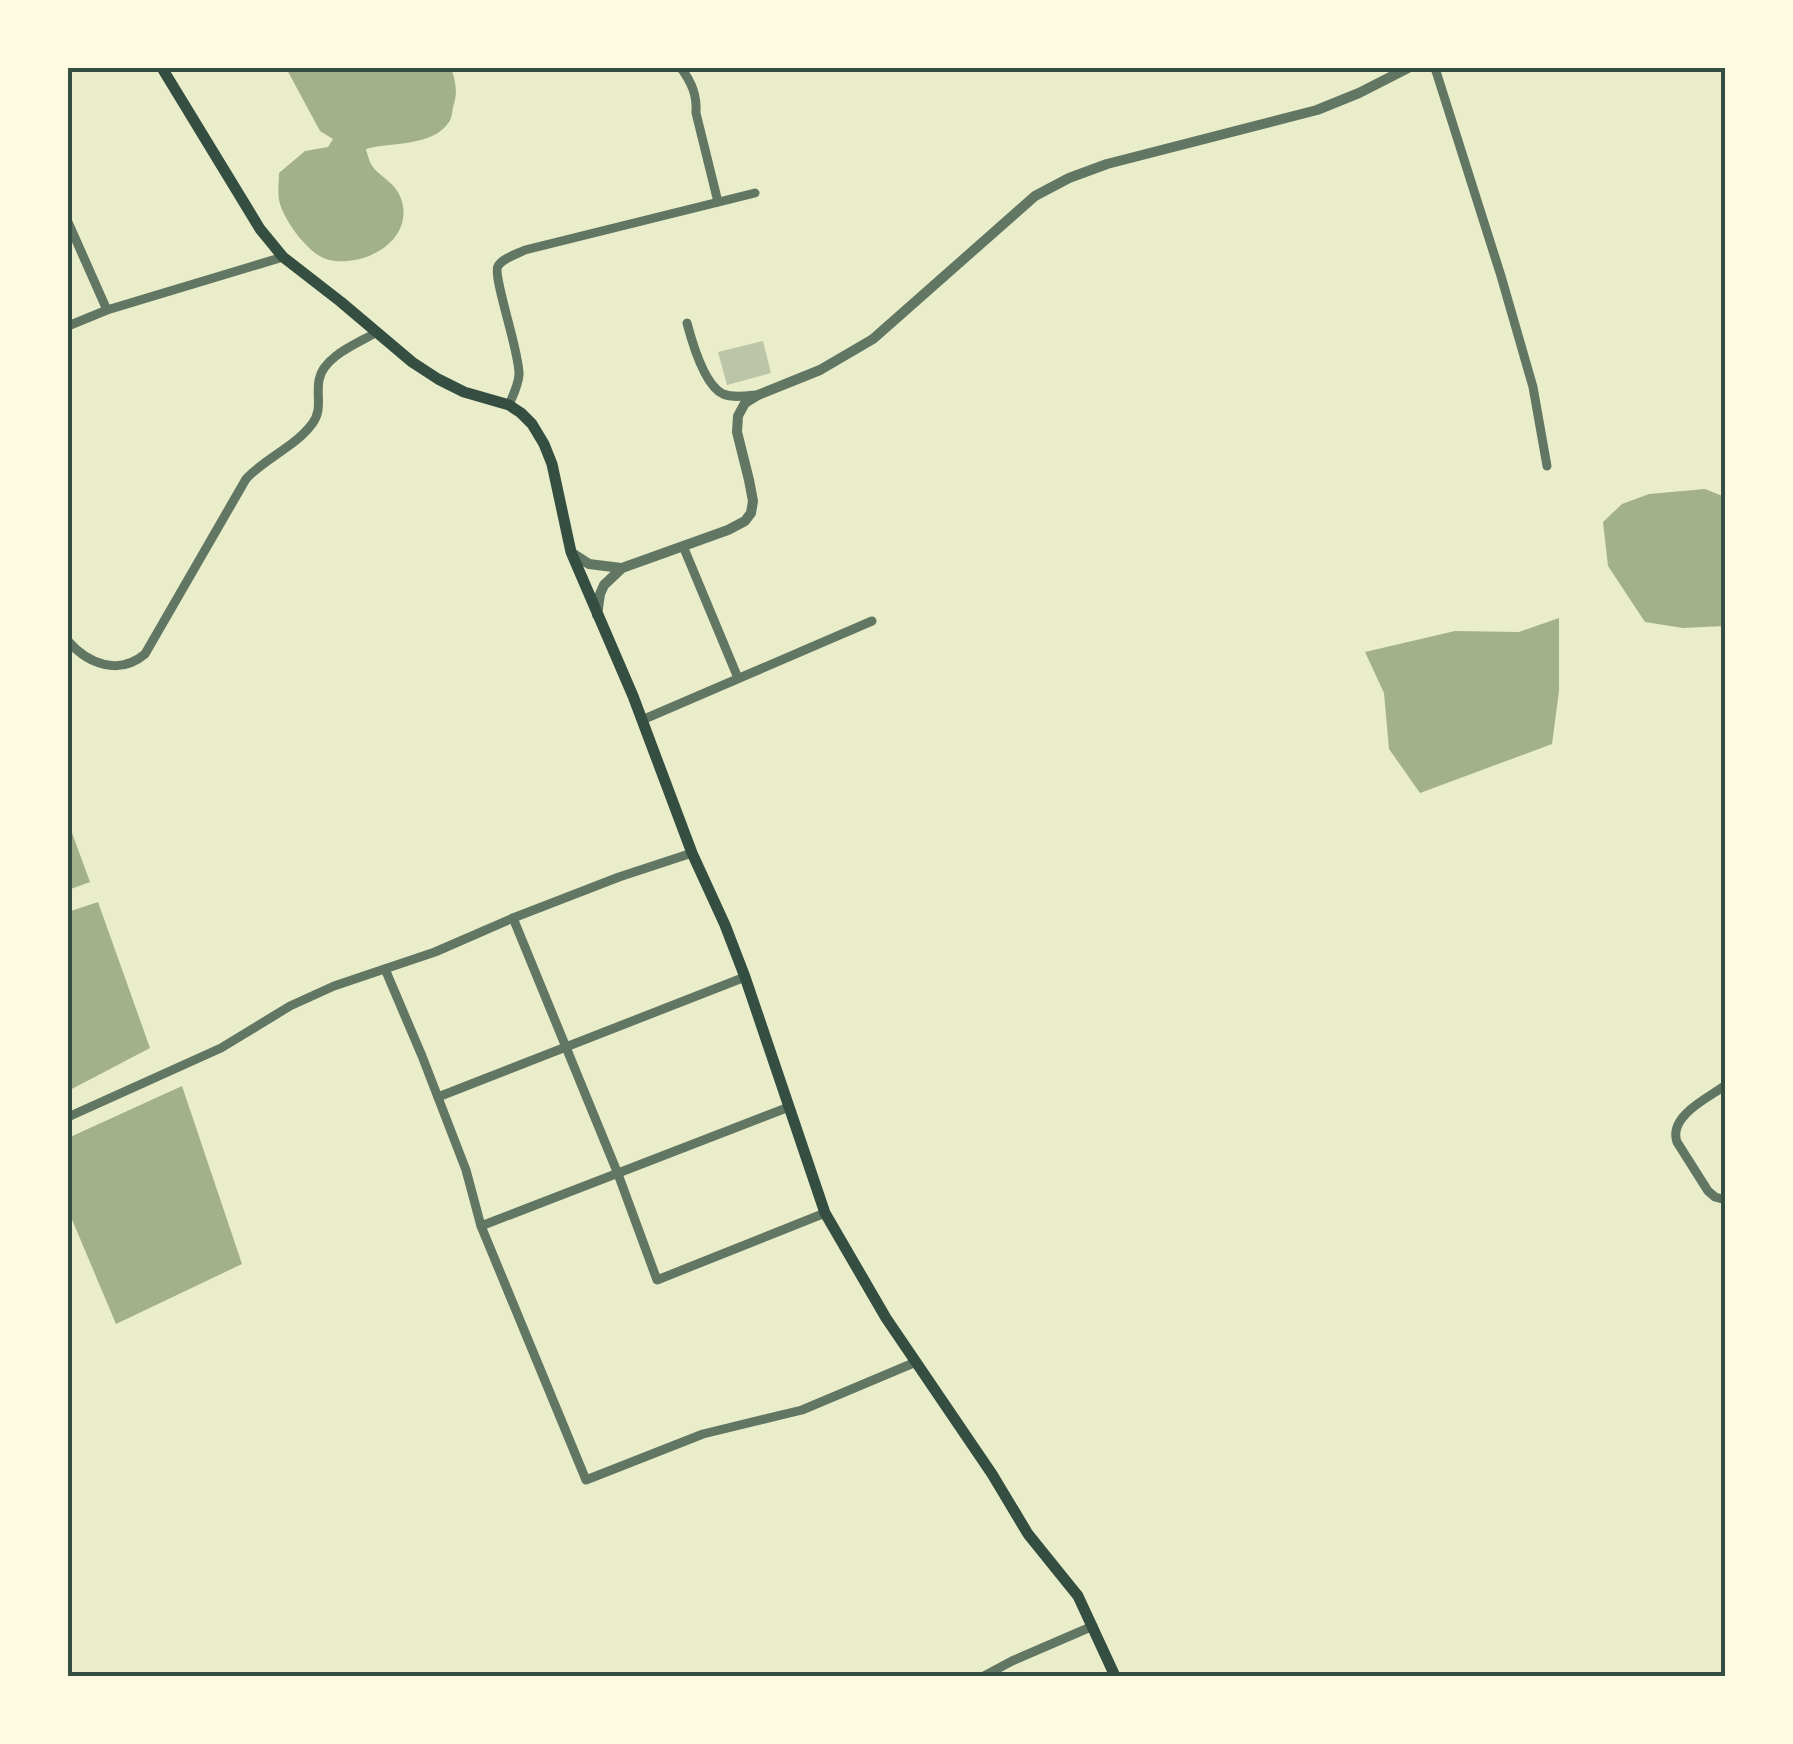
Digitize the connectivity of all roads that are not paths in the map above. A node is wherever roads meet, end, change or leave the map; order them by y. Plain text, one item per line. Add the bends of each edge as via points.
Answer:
1 (162, 68) edge
2 (681, 68) edge
3 (1408, 68) edge
4 (1435, 68) edge
5 (755, 193) dead end
6 (718, 202) junction
7 (68, 222) edge
8 (283, 257) junction
9 (107, 310) junction
10 (686, 323) dead end
11 (68, 326) edge
12 (377, 332) junction
13 (758, 395) junction
14 (508, 404) junction
15 (1547, 466) dead end
16 (683, 546) junction
17 (572, 552) junction
18 (622, 568) junction
19 (597, 616) junction
20 (872, 622) dead end
21 (68, 641) edge
22 (738, 678) junction
23 (642, 720) junction
24 (692, 854) junction
25 (514, 918) junction
26 (385, 969) junction
27 (745, 977) junction
28 (566, 1048) junction
29 (1726, 1085) edge
30 (438, 1097) junction
31 (788, 1107) junction
32 (68, 1117) edge
33 (618, 1174) junction
34 (1726, 1200) edge
35 (824, 1213) junction
36 (481, 1226) junction
37 (916, 1362) junction
38 (1093, 1626) junction
39 (984, 1676) edge
40 (1115, 1676) edge

1 - 8 main road
2 - 6 street via 697,99
3 - 13 street via 1317,110 1069,178 1015,212 873,339
4 - 15 street via 1533,386
5 - 6 street
6 - 14 street via 525,250 498,266 518,358 517,388
7 - 9 street
8 - 9 street
8 - 12 main road
9 - 11 street
10 - 13 street via 720,392
12 - 14 main road via 438,379
12 - 21 street via 322,368 316,420 246,479 144,654 110,666 90,660
13 - 16 street via 738,416 737,432 751,512 728,530
14 - 17 main road via 544,444
16 - 18 street
16 - 22 street
17 - 18 street via 589,564
17 - 19 main road
18 - 19 street via 604,585
19 - 23 main road
20 - 22 street
22 - 23 street
23 - 24 main road
24 - 25 street
24 - 27 main road
25 - 26 street
25 - 28 street
26 - 30 street
26 - 32 street via 290,1006 221,1048
27 - 28 street
27 - 31 main road
28 - 30 street
28 - 33 street
29 - 34 street via 1683,1116 1674,1133 1708,1191
30 - 36 street
31 - 33 street
31 - 35 main road
33 - 35 street via 657,1280
33 - 36 street
35 - 37 main road
36 - 37 street via 586,1480 703,1434 802,1410
37 - 38 main road
38 - 39 street
38 - 40 main road

